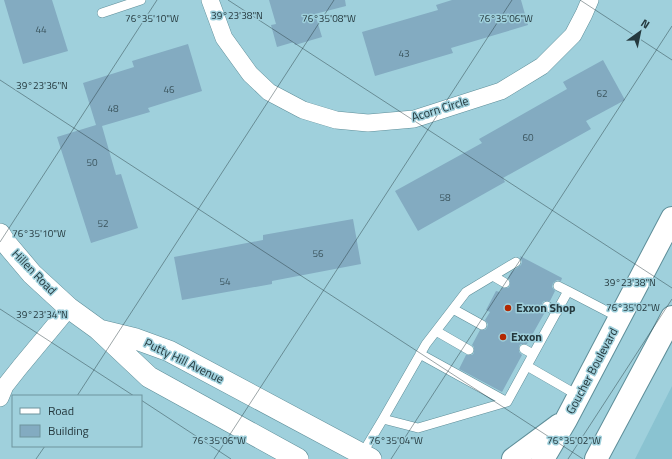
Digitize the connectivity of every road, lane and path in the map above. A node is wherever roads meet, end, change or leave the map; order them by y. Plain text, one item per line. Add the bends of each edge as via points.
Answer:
1 (141, 0) edge
2 (210, 0) edge
3 (590, 0) edge
4 (102, 13) dead end
5 (672, 218) edge
6 (0, 234) edge
7 (516, 262) dead end
8 (493, 276) junction
9 (505, 283) dead end
10 (558, 286) dead end
11 (568, 291) junction
12 (547, 306) dead end
13 (70, 308) junction
14 (453, 309) junction
15 (557, 312) junction
16 (672, 317) edge
17 (620, 318) junction
18 (482, 325) dead end
19 (98, 329) junction
20 (436, 331) junction
21 (524, 349) dead end
22 (469, 350) dead end
23 (420, 354) junction
24 (533, 354) junction
25 (527, 366) junction
26 (579, 396) junction
27 (0, 398) edge
28 (507, 402) junction
29 (383, 419) junction
30 (566, 420) junction
31 (367, 457) edge
32 (298, 459) edge
33 (513, 459) edge
34 (543, 459) edge
35 (596, 459) edge

1 - 4 lane
2 - 3 street, Acorn Circle via 224,38 250,74 269,92 303,110 336,120 368,123 414,119 501,90 542,66 573,35
5 - 17 main road, Goucher Boulevard
6 - 13 street, Hillen Road via 32,274
7 - 8 lane
8 - 9 lane
8 - 14 lane via 466,292
10 - 11 lane
11 - 15 lane
11 - 17 lane
12 - 15 lane
13 - 19 street, Hillen Road
13 - 27 street via 16,371
14 - 18 lane
14 - 20 lane
15 - 24 lane
16 - 35 main road
17 - 26 main road, Goucher Boulevard
19 - 31 street, Putty Hill Avenue via 136,338 169,351
19 - 32 street, Putty Hill Avenue via 149,377
20 - 22 lane
20 - 23 lane
21 - 24 lane
23 - 28 lane
23 - 29 lane
24 - 25 lane
25 - 26 lane
25 - 28 lane via 515,377
26 - 30 main road, Goucher Boulevard
28 - 29 lane via 418,428
29 - 31 lane
30 - 33 main road
30 - 34 main road, Goucher Boulevard

